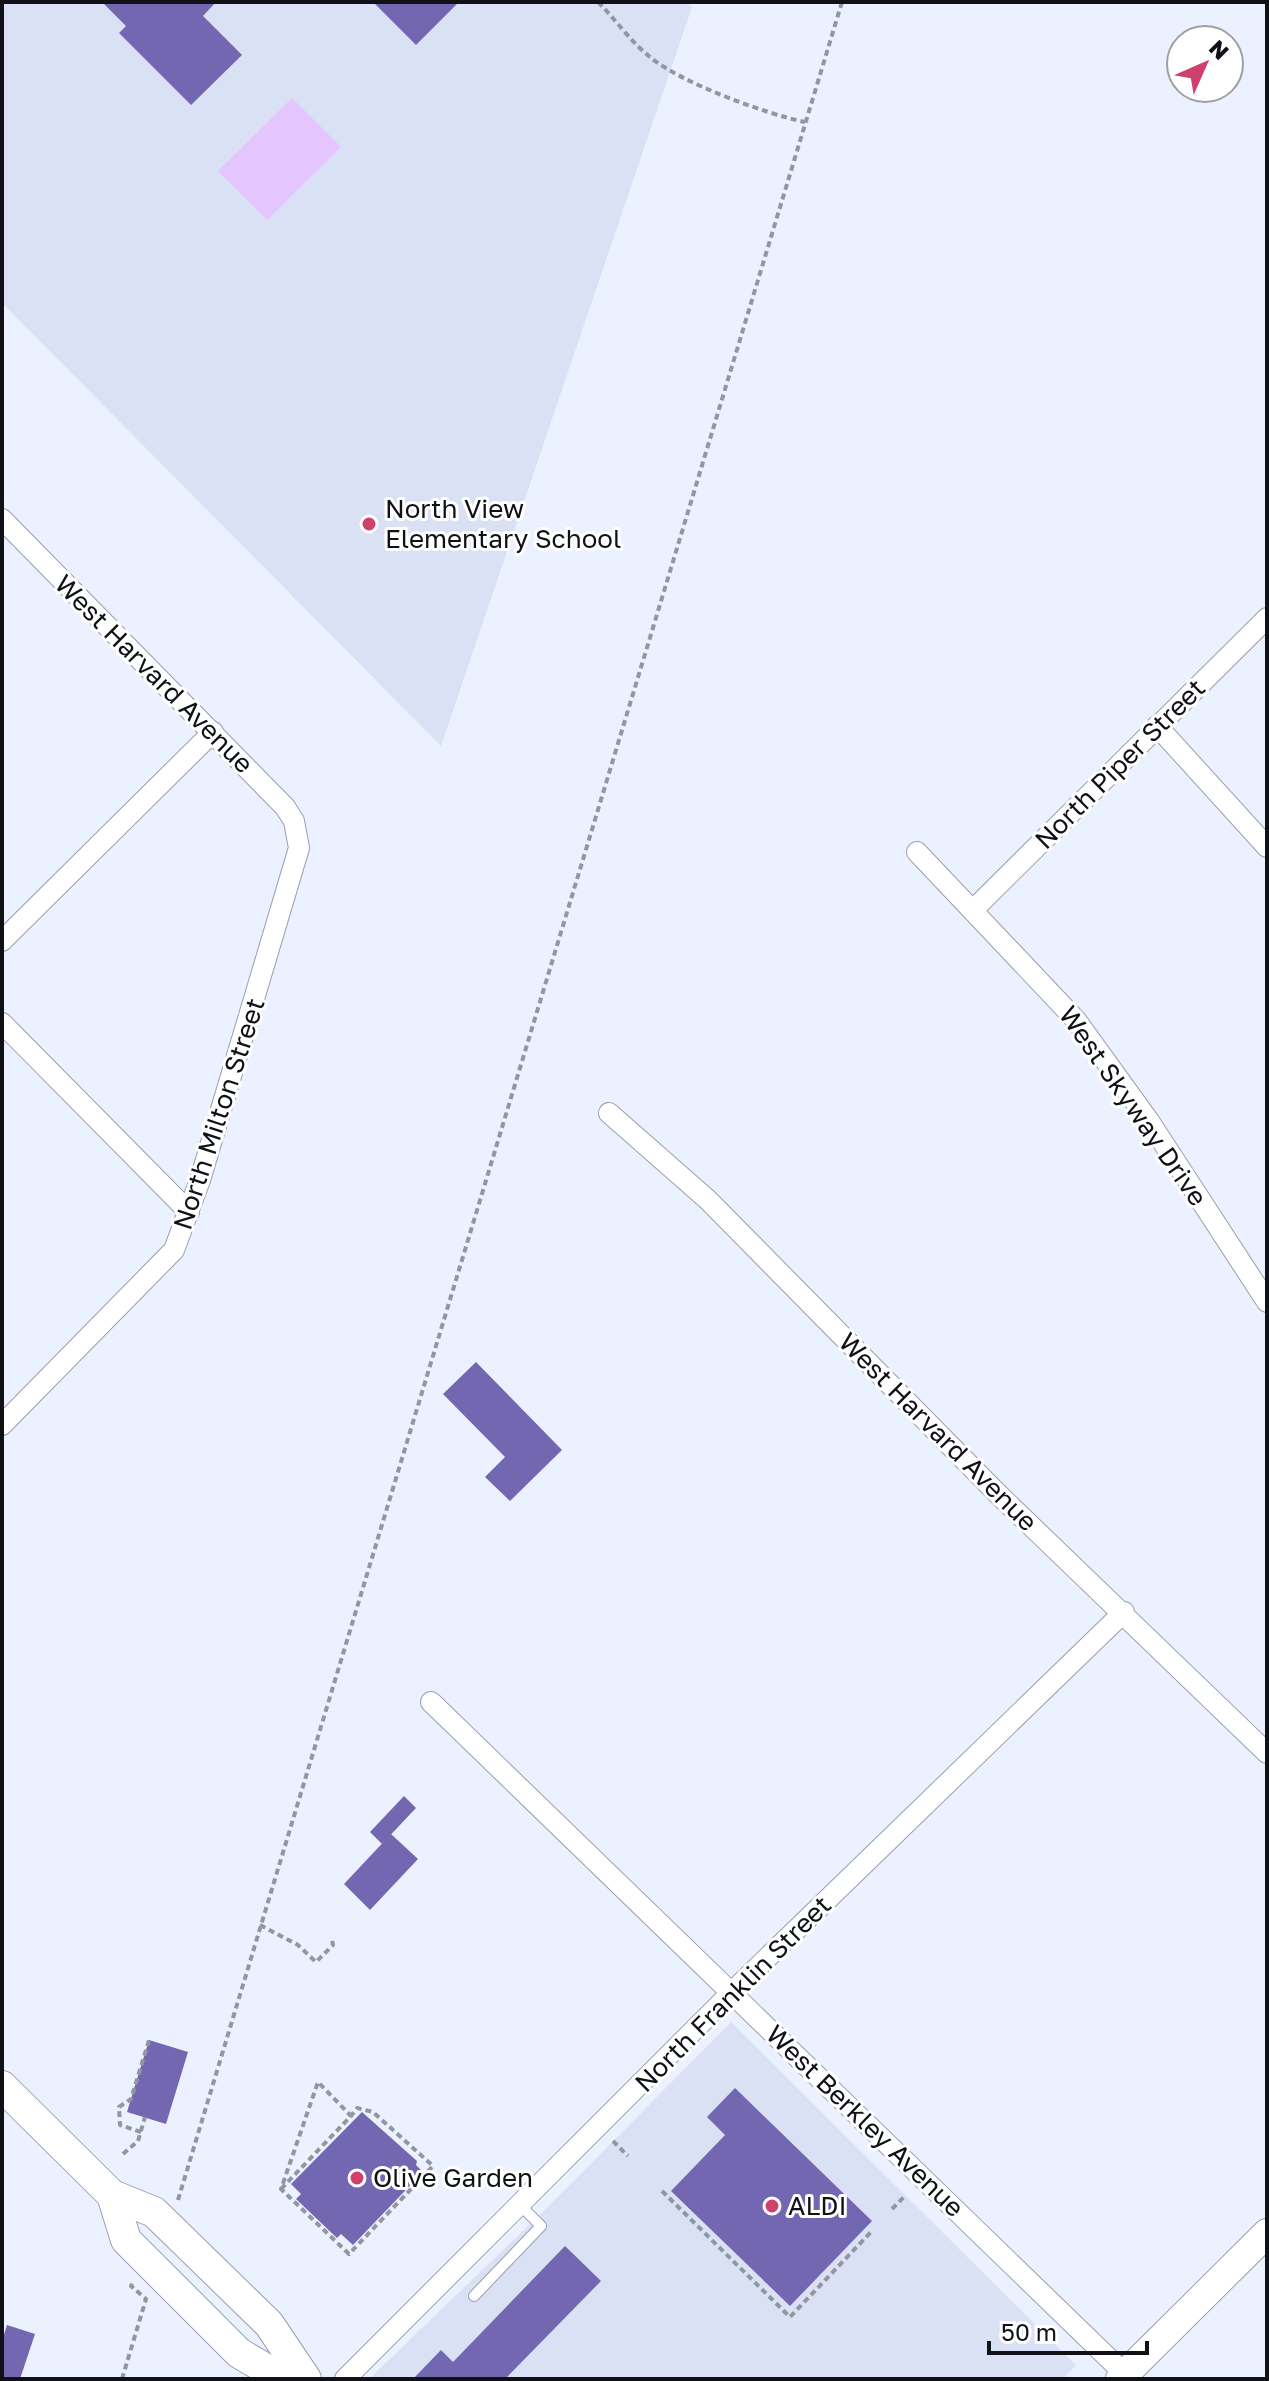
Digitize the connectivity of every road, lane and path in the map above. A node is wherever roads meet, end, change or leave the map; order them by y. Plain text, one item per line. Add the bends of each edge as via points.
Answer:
1 (598, 2) edge
2 (842, 2) edge
3 (805, 122) junction
4 (2, 519) edge
5 (1267, 618) edge
6 (1157, 726) junction
7 (213, 732) junction
8 (298, 834) joint
9 (1267, 847) edge
10 (917, 852) dead end
11 (973, 910) junction
12 (2, 941) edge
13 (2, 1023) edge
14 (609, 1113) dead end
15 (189, 1212) junction
16 (1267, 1302) edge
17 (2, 1425) edge
18 (1124, 1612) junction
19 (431, 1702) dead end
20 (1267, 1753) edge
21 (260, 1925) junction
22 (332, 1940) dead end
23 (732, 1992) junction
24 (149, 2040) dead end
25 (2, 2086) edge
26 (351, 2116) junction
27 (145, 2117) dead end
28 (141, 2132) junction
29 (613, 2141) dead end
30 (123, 2154) dead end
31 (628, 2156) dead end
32 (281, 2189) junction
33 (662, 2191) dead end
34 (112, 2195) junction
35 (905, 2196) dead end
36 (521, 2206) junction
37 (186, 2208) dead end
38 (892, 2209) dead end
39 (871, 2232) dead end
40 (1267, 2233) edge
41 (131, 2286) dead end
42 (474, 2296) dead end
43 (1125, 2377) edge
44 (122, 2379) edge
45 (283, 2379) edge
46 (306, 2379) edge
47 (345, 2379) edge

1 - 3 path via 666,68 775,116
2 - 3 path
3 - 21 path
4 - 7 street, West Harvard Avenue
5 - 6 street, North Piper Street
6 - 9 street
6 - 11 street, North Piper Street
7 - 8 street, West Harvard Avenue via 285,807
7 - 12 street
8 - 15 street, North Milton Street via 297,864
10 - 11 street, West Skyway Drive
11 - 16 street, West Skyway Drive via 1036,974 1103,1055
13 - 15 street
14 - 18 street, West Harvard Avenue via 708,1200 998,1494
15 - 17 street, North Milton Street via 167,1260
18 - 20 street, West Harvard Avenue
18 - 23 street, North Franklin Street
19 - 23 street, West Berkley Avenue
21 - 22 path via 298,1945 316,1962
21 - 37 path via 177,2199
23 - 36 street, North Franklin Street
23 - 43 street, West Berkley Avenue
24 - 28 path via 131,2099 119,2107 120,2125
25 - 34 main road
26 - 32 path
26 - 32 path via 318,2082
26 - 32 path via 357,2108 373,2112 433,2166 349,2254
27 - 28 path
28 - 30 path
29 - 31 path
33 - 39 path via 790,2317
34 - 45 main road via 126,2240 239,2353
34 - 46 main road via 154,2212 269,2324
35 - 38 path
36 - 42 lane via 541,2226
36 - 47 street, North Franklin Street
40 - 43 main road
41 - 44 path via 146,2299

